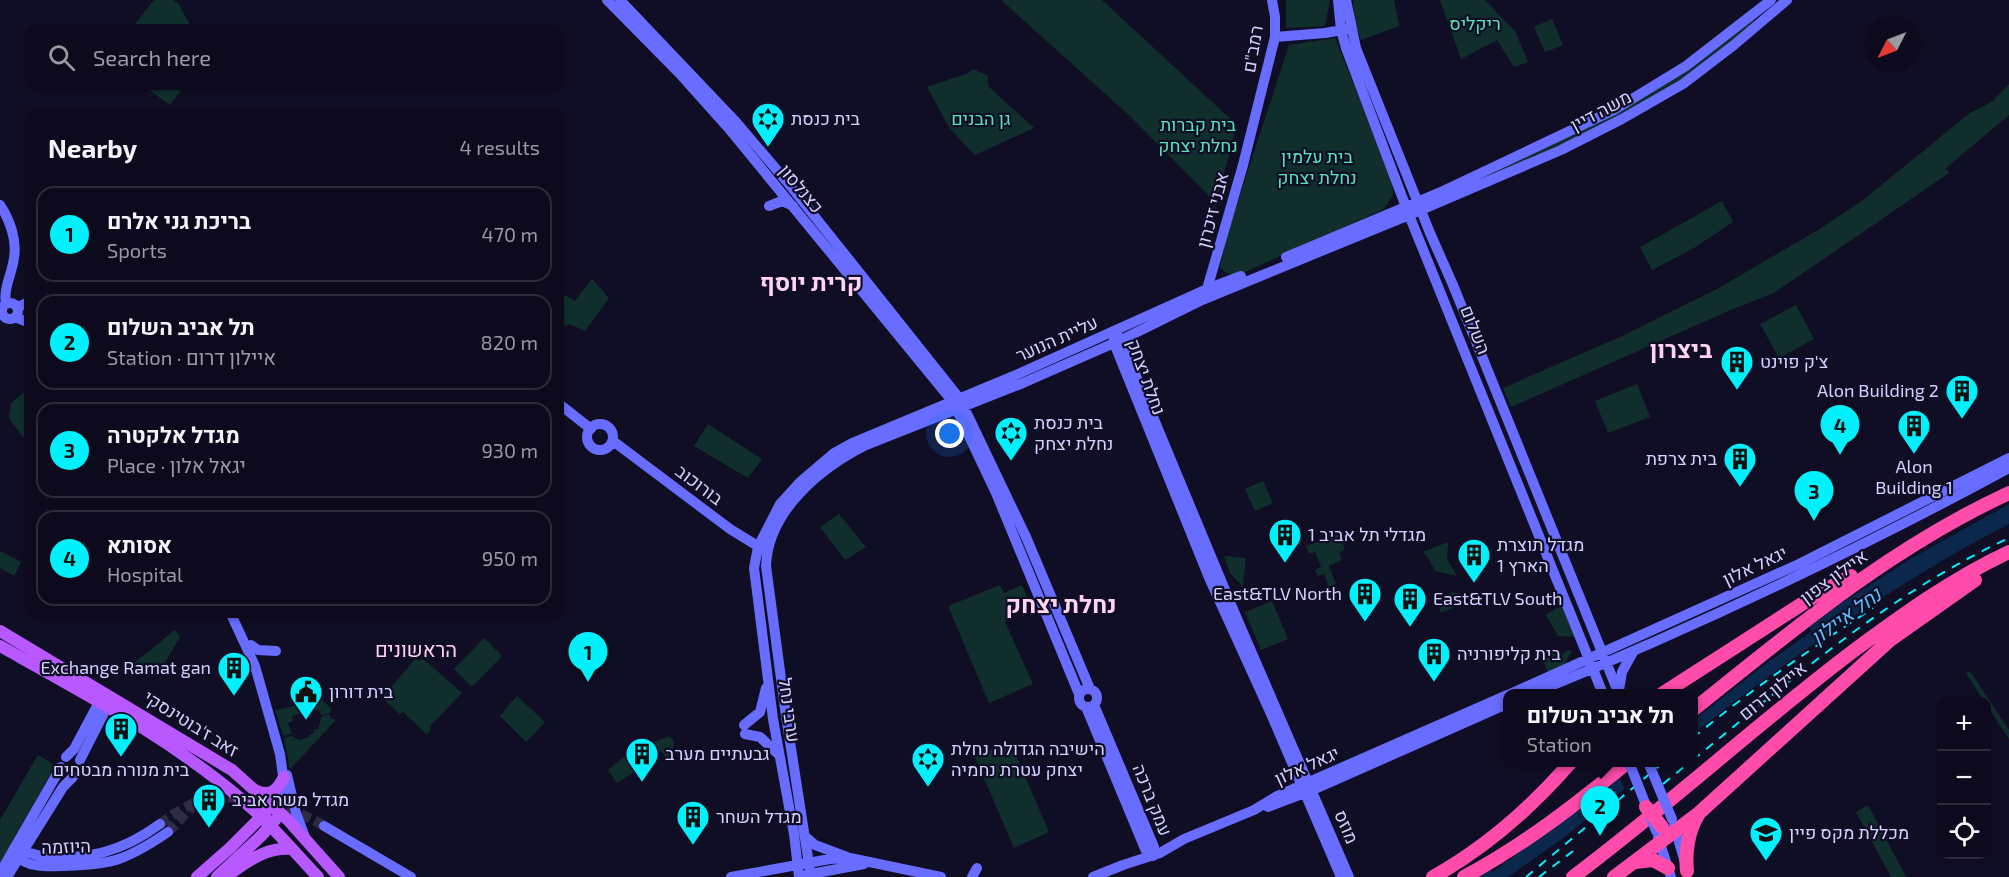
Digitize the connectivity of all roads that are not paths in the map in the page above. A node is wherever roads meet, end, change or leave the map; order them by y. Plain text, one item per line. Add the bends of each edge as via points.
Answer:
1 (607, 0) edge
2 (620, 0) edge
3 (1272, 0) edge
4 (1338, 0) edge
5 (1346, 0) edge
6 (1771, 0) edge
7 (1787, 0) edge
8 (1346, 30) junction
9 (1325, 33) junction
10 (1275, 37) junction
11 (1346, 48) junction
12 (1259, 104) joint
13 (1412, 188) junction
14 (1401, 189) junction
15 (1444, 195) junction
16 (0, 205) edge
17 (1419, 205) junction
18 (769, 206) dead end
19 (794, 207) junction
20 (1408, 210) junction
21 (1389, 212) junction
22 (1430, 233) junction
23 (1207, 289) junction
24 (24, 304) edge
25 (13, 310) junction
26 (24, 318) edge
27 (1116, 338) junction
28 (959, 405) junction
29 (564, 408) edge
30 (591, 429) junction
31 (613, 441) junction
32 (2009, 458) edge
33 (2009, 468) edge
34 (2009, 493) edge
35 (1912, 545) junction
36 (763, 549) junction
37 (2009, 554) edge
38 (234, 618) edge
39 (235, 618) edge
40 (0, 631) edge
41 (1579, 636) junction
42 (251, 645) junction
43 (0, 646) edge
44 (276, 651) dead end
45 (1601, 652) junction
46 (1634, 652) junction
47 (1588, 658) junction
48 (1606, 664) junction
49 (1565, 668) junction
50 (1593, 669) junction
51 (1578, 675) junction
52 (768, 679) junction
53 (1090, 689) junction
54 (1520, 689) edge
55 (1542, 689) edge
56 (1601, 689) edge
57 (1617, 689) edge
58 (1620, 689) edge
59 (1668, 689) edge
60 (1079, 694) junction
61 (1503, 697) edge
62 (108, 704) junction
63 (1090, 706) junction
64 (1503, 706) edge
65 (1698, 706) edge
66 (273, 725) junction
67 (280, 754) junction
68 (778, 754) junction
69 (80, 760) junction
70 (63, 762) junction
71 (1567, 767) edge
72 (1623, 767) edge
73 (1631, 767) edge
74 (1649, 767) edge
75 (74, 777) junction
76 (284, 777) junction
77 (1307, 788) junction
78 (257, 791) junction
79 (272, 804) junction
80 (1646, 807) joint
81 (1699, 813) junction
82 (261, 817) junction
83 (324, 826) tunnel mouth
84 (271, 827) junction
85 (37, 829) junction
86 (1665, 831) junction
87 (807, 838) junction
88 (306, 841) junction
89 (292, 849) junction
90 (1151, 851) junction
91 (19, 853) junction
92 (48, 856) junction
93 (850, 858) junction
94 (870, 862) junction
95 (1633, 863) junction
96 (31, 865) junction
97 (838, 867) junction
98 (811, 872) edge
99 (0, 873) edge
100 (799, 873) edge
101 (1670, 873) edge
102 (1688, 874) edge
103 (7, 877) edge
104 (197, 877) edge
105 (217, 877) edge
106 (224, 877) edge
107 (318, 877) edge
108 (339, 877) edge
109 (411, 877) edge
110 (731, 877) edge
111 (824, 877) edge
112 (941, 877) edge
113 (1093, 877) edge
114 (1341, 877) edge
115 (1349, 877) edge
116 (1433, 877) edge
117 (1464, 877) edge
118 (1573, 877) edge
119 (1614, 877) edge

1 - 19 street, כצנלסון via 687,82
2 - 28 street, כצנלסון via 766,157
3 - 10 street, רמב"ם
4 - 8 street, השלום
5 - 8 street, השלום
6 - 15 street, משה דיין via 1686,66 1614,110
7 - 15 street, משה דיין via 1734,45 1664,95 1562,150
8 - 9 street
8 - 11 street, השלום
8 - 13 street, השלום
9 - 10 street
9 - 11 street
10 - 12 street, רמב"ם
11 - 14 street, השלום
12 - 23 street, אבני זיכרון
13 - 15 street via 1425,195
13 - 17 street, השלום
14 - 20 street, השלום
14 - 21 street via 1398,202
15 - 17 street, משה דיין
15 - 22 street via 1431,215
16 - 25 street via 15,246 5,294
17 - 20 street, משה דיין
17 - 22 street, השלום
18 - 19 street via 782,201
19 - 28 street, כצנלסון
20 - 21 street, עליית הנוער
20 - 27 street, עליית הנוער
20 - 41 street, השלום
21 - 23 street, עליית הנוער
22 - 45 street, השלום
23 - 27 street, עליית הנוער
24 - 25 street
25 - 26 street
27 - 28 street, עליית הנוער
27 - 77 street, נחלת יצחק
28 - 36 street, עליית הנוער via 866,445 823,470 794,500
28 - 53 street via 1026,537
28 - 60 street
29 - 30 street
30 - 31 street via 605,425 612,432
30 - 31 street via 588,438 593,448 603,450
31 - 36 street, בורוכוב via 730,529
32 - 45 street, יגאל אלון via 1799,564
33 - 46 street, יגאל אלון via 1809,570
34 - 35 highway, איילון צפון via 1956,518
35 - 59 highway via 1816,595
35 - 65 highway, איילון צפון via 1831,600
36 - 52 street, ערבי נחל via 754,568
36 - 87 street, ערבי נחל
37 - 81 highway via 1890,640
37 - 118 highway, איילון דרום via 1966,575 1881,630
38 - 66 street via 255,666
39 - 42 street
40 - 62 main road, זאב ז'בוטינסקי
41 - 47 street, השלום
41 - 49 street via 1578,655
42 - 44 street via 258,650
42 - 66 street via 264,669
43 - 62 main road, זאב ז'בוטינסקי
45 - 47 street, יגאל אלון
45 - 48 street, השלום
46 - 48 street, יגאל אלון
46 - 58 street via 1622,672
47 - 49 street, יגאל אלון
47 - 50 street, השלום
48 - 50 street, יגאל אלון
48 - 57 street, השלום
49 - 54 street, יגאל אלון
50 - 51 street, יגאל אלון
50 - 56 street, השלום
51 - 55 street, יגאל אלון
51 - 56 street
52 - 68 street, ערבי נחל
52 - 68 street via 760,712 745,729 765,740
53 - 60 street
53 - 63 street via 1096,695
60 - 63 street via 1079,702
61 - 77 street, יגאל אלון
62 - 69 street
62 - 70 street
62 - 78 main road, זאב ז'בוטינסקי via 232,770
62 - 82 main road, זאב ז'בוטינסקי via 222,783
63 - 90 street, עמק ברכה
64 - 77 street, יגאל אלון
66 - 67 street
67 - 76 street
67 - 88 street
68 - 100 street, ערבי נחל
69 - 70 street via 72,756
69 - 75 street via 81,770
70 - 75 street via 65,775
70 - 91 street
71 - 116 highway via 1540,797 1485,845
72 - 117 highway via 1542,830
73 - 80 street, bridge
74 - 86 street, bridge
75 - 85 street via 63,787
76 - 78 main road via 271,793
76 - 79 street via 281,793
77 - 90 street, יגאל אלון via 1281,803
77 - 114 street, מוזס
77 - 115 street, מוזס
78 - 79 main road, זאב ז'בוטינסקי
79 - 82 main road
79 - 84 main road via 276,817
79 - 88 main road, זאב ז'בוטינסקי
80 - 86 highway, bridge
81 - 86 highway
81 - 102 highway via 1690,836
82 - 84 main road, זאב ז'בוטינסקי
82 - 104 main road
83 - 109 street
84 - 89 main road, זאב ז'בוטינסקי
84 - 105 main road
85 - 91 street
85 - 92 street via 36,844
86 - 95 highway
86 - 101 street
86 - 102 street
87 - 93 street
87 - 98 street, ערבי נחל
88 - 108 main road, זאב ז'בוטינסקי
89 - 106 main road via 262,853
89 - 107 main road, זאב ז'בוטינסקי
90 - 113 street, יגאל אלון
91 - 92 street, היוזמה
91 - 96 street, היוזמה
91 - 99 street
91 - 103 street
92 - 96 street, היוזמה via 111,852 164,828 139,850 116,860
93 - 94 street
93 - 98 street
94 - 97 street
94 - 112 street
95 - 101 highway via 1653,860
95 - 119 highway
96 - 103 street
97 - 98 street
97 - 111 street
98 - 100 street
100 - 110 street

